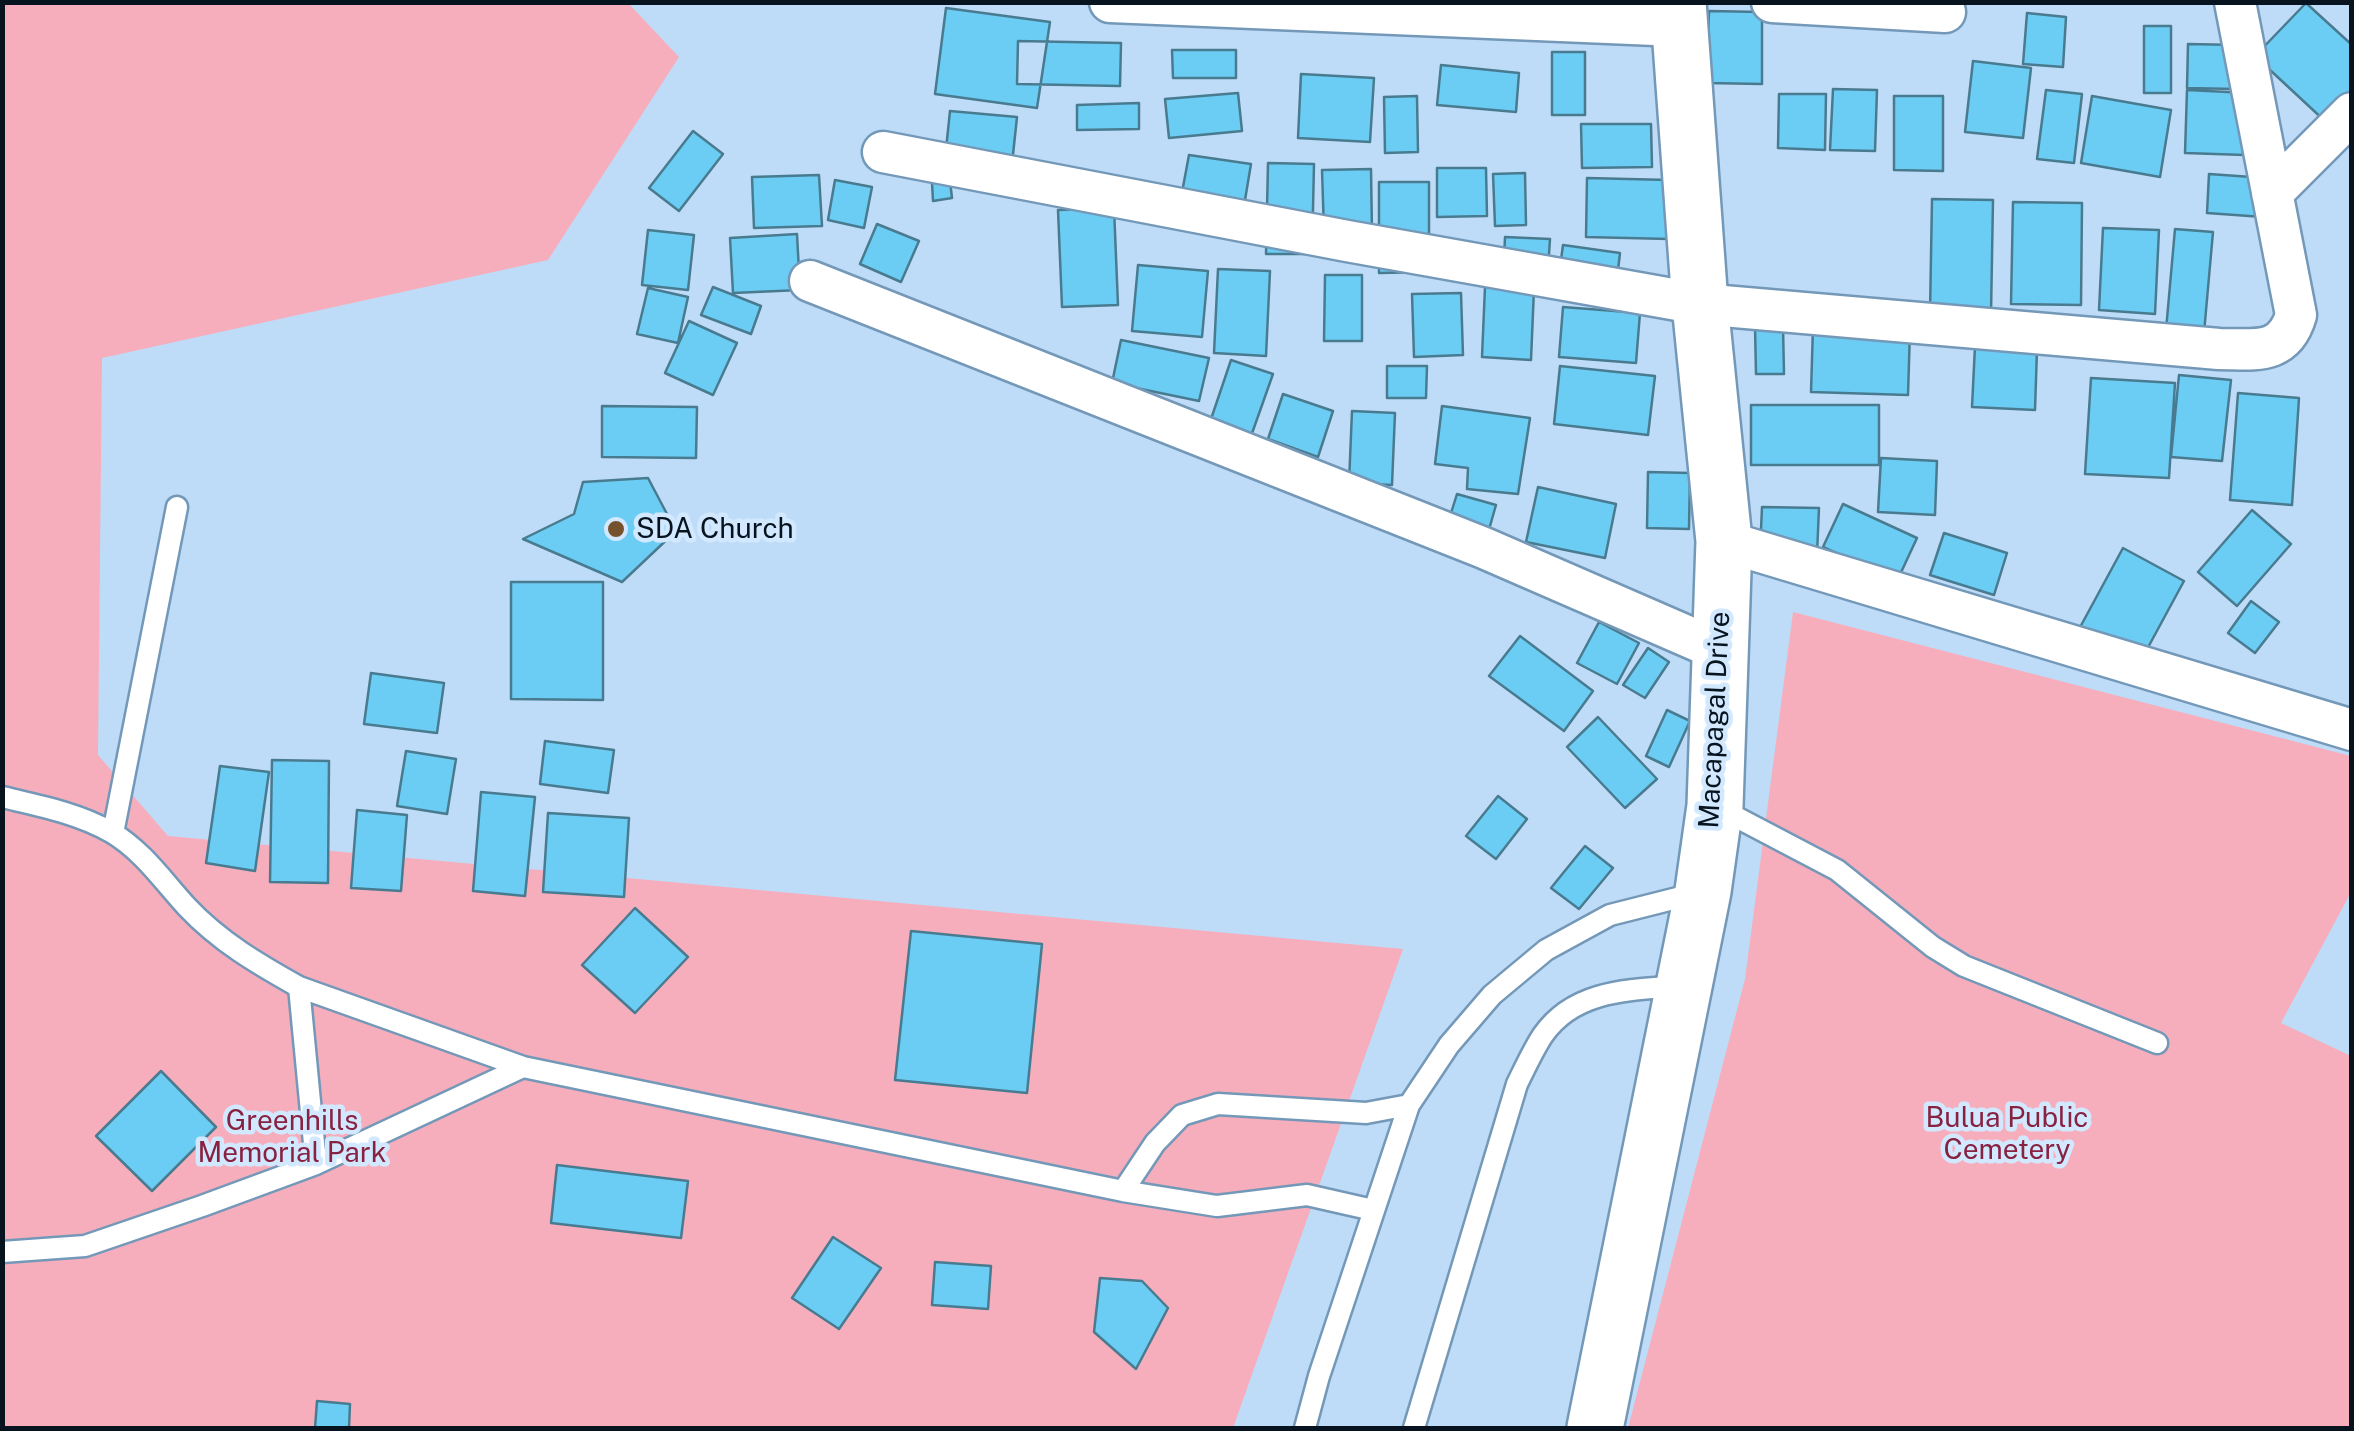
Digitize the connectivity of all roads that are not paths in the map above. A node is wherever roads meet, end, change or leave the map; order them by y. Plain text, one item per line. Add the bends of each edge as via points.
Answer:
1 (1110, 2) edge
2 (1772, 2) edge
3 (2235, 2) edge
4 (1945, 12) dead end
5 (1679, 14) edge
6 (2352, 113) edge
7 (883, 152) dead end
8 (2272, 193) junction
9 (810, 281) dead end
10 (1700, 304) junction
11 (177, 507) dead end
12 (1724, 541) junction
13 (1721, 650) junction
14 (2352, 730) edge
15 (2, 797) edge
16 (1715, 806) junction
17 (113, 833) junction
18 (1704, 891) junction
19 (299, 986) junction
20 (1685, 986) junction
21 (2157, 1043) dead end
22 (523, 1067) junction
23 (1409, 1105) junction
24 (316, 1164) junction
25 (1123, 1191) junction
26 (1373, 1210) junction
27 (2, 1252) edge
28 (1305, 1428) edge
29 (1414, 1428) edge
30 (1595, 1428) edge

1 - 5 street
2 - 4 street
3 - 8 street
5 - 10 main road, Macapagal Drive
6 - 8 street
7 - 10 street
8 - 10 street via 2296,315 2290,335 2277,344 2219,348
9 - 13 street via 1484,548
10 - 12 main road, Macapagal Drive
11 - 17 lane
12 - 13 main road, Macapagal Drive
12 - 14 street
13 - 16 main road, Macapagal Drive
15 - 17 lane via 68,812
16 - 18 main road, Macapagal Drive
16 - 21 lane via 1837,870 1964,966
17 - 19 lane via 236,952
18 - 20 main road, Macapagal Drive
18 - 23 lane via 1610,915 1546,950 1482,1007
19 - 22 lane
19 - 24 lane
20 - 29 lane via 1609,992 1569,1008 1544,1033 1517,1084
20 - 30 main road, Macapagal Drive
22 - 24 lane
22 - 25 lane
23 - 25 lane via 1366,1113 1218,1104 1182,1115
23 - 26 lane
24 - 27 lane via 86,1246
25 - 26 lane via 1217,1206 1308,1195
26 - 28 lane

